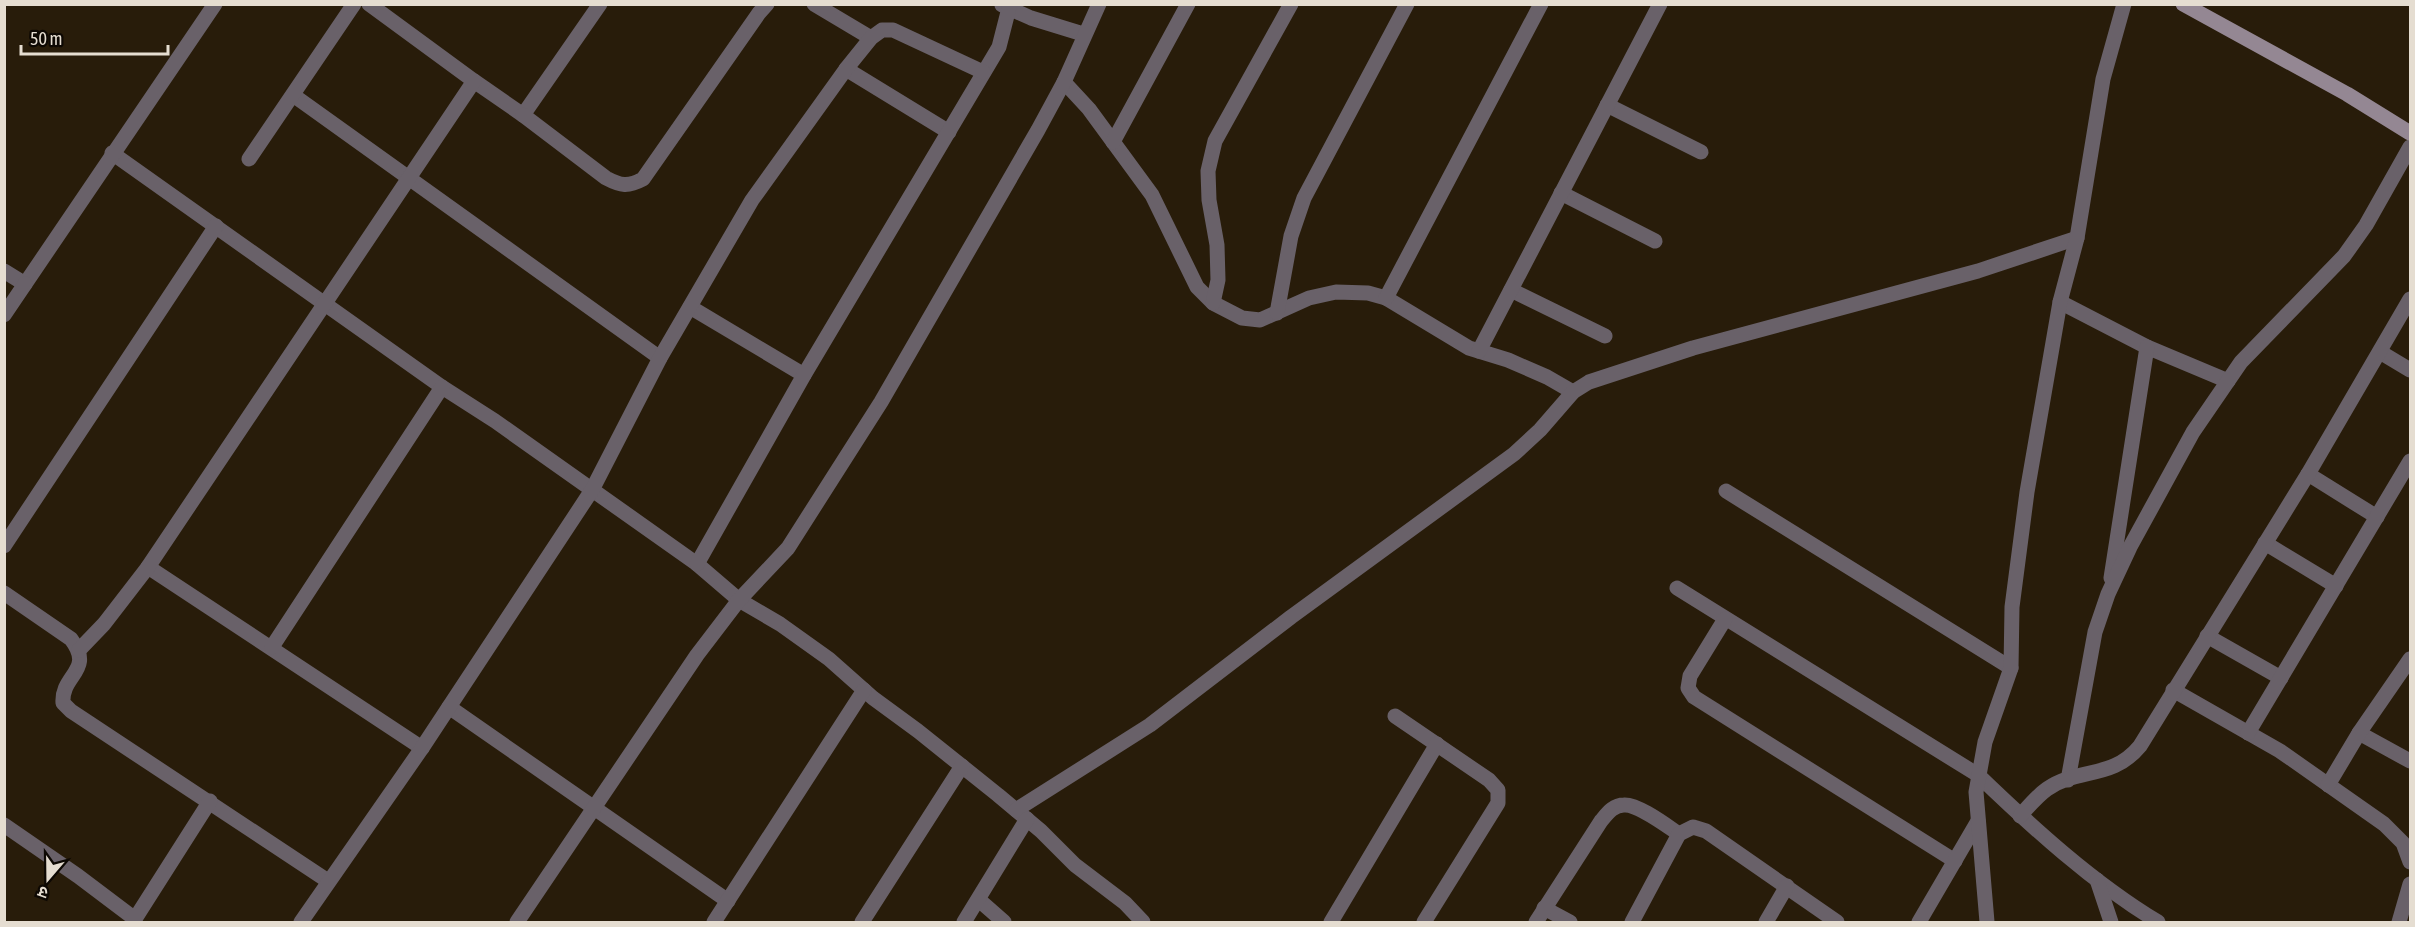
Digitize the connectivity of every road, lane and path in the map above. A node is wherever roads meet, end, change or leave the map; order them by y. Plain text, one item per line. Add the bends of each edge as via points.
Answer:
1 (215, 4) edge
2 (354, 4) edge
3 (369, 4) edge
4 (600, 4) edge
5 (814, 4) edge
6 (1099, 4) edge
7 (1188, 4) edge
8 (1291, 4) edge
9 (1407, 4) edge
10 (1542, 4) edge
11 (1660, 4) edge
12 (2124, 4) edge
13 (2183, 4) edge
14 (765, 5) edge
15 (1007, 6) edge
16 (1083, 34) junction
17 (872, 38) junction
18 (846, 69) junction
19 (983, 72) junction
20 (474, 81) junction
21 (1064, 82) junction
22 (293, 95) junction
23 (1607, 105) junction
24 (523, 115) junction
25 (949, 132) junction
26 (2410, 133) edge
27 (1113, 142) junction
28 (2410, 147) edge
29 (1701, 152) dead end
30 (112, 153) junction
31 (249, 159) dead end
32 (409, 177) junction
33 (1562, 193) junction
34 (216, 226) junction
35 (2077, 238) junction
36 (1654, 241) dead end
37 (4, 271) edge
38 (25, 284) junction
39 (1511, 290) junction
40 (1386, 298) junction
41 (2410, 299) edge
42 (2060, 302) junction
43 (325, 303) junction
44 (1213, 303) junction
45 (690, 307) junction
46 (1277, 313) junction
47 (4, 315) edge
48 (1605, 336) dead end
49 (2147, 347) junction
50 (1479, 351) junction
51 (2380, 352) junction
52 (660, 358) junction
53 (2410, 370) edge
54 (804, 375) junction
55 (2228, 381) junction
56 (442, 387) junction
57 (1573, 392) junction
58 (2410, 461) edge
59 (2308, 474) junction
60 (592, 490) junction
61 (1726, 490) dead end
62 (2377, 517) junction
63 (2265, 543) junction
64 (4, 546) edge
65 (697, 564) junction
66 (148, 567) junction
67 (2336, 586) junction
68 (1677, 588) dead end
69 (4, 593) edge
70 (2108, 594) junction
71 (739, 600) junction
72 (1725, 619) junction
73 (2207, 636) junction
74 (272, 647) junction
75 (79, 650) junction
76 (2410, 659) edge
77 (2011, 668) junction
78 (2281, 678) junction
79 (864, 690) junction
80 (2173, 690) junction
81 (449, 707) junction
82 (1395, 716) dead end
83 (2248, 733) junction
84 (2359, 734) junction
85 (1437, 744) junction
86 (422, 748) junction
87 (2410, 761) edge
88 (962, 766) junction
89 (1978, 775) junction
90 (2068, 780) junction
91 (2328, 785) junction
92 (210, 801) junction
93 (595, 810) junction
94 (1021, 814) junction
95 (2020, 816) junction
96 (1978, 821) junction
97 (4, 825) edge
98 (1679, 834) junction
99 (1955, 861) junction
100 (2410, 862) edge
101 (2097, 880) junction
102 (328, 881) junction
103 (2410, 884) edge
104 (1787, 886) junction
105 (979, 900) junction
106 (728, 901) junction
107 (1544, 908) junction
108 (134, 921) edge
109 (301, 922) edge
110 (517, 922) edge
111 (714, 922) edge
112 (862, 922) edge
113 (964, 922) edge
114 (1005, 922) edge
115 (1143, 922) edge
116 (1331, 922) edge
117 (1424, 922) edge
118 (1536, 922) edge
119 (1570, 922) edge
120 (1632, 922) edge
121 (1766, 922) edge
122 (1837, 922) edge
123 (1919, 922) edge
124 (1987, 922) edge
125 (2111, 922) edge
126 (2158, 922) edge
127 (2400, 922) edge

1 - 30 street
2 - 22 street
3 - 20 street
4 - 24 street
5 - 17 street
6 - 16 street
7 - 27 street
8 - 44 street via 1215,141 1208,171 1217,245 1218,280
9 - 46 street via 1304,198 1291,236
10 - 40 street
11 - 23 street
12 - 35 street via 2103,79
13 - 26 street
14 - 24 street via 643,179 631,186 606,178
15 - 16 street
15 - 19 street via 999,47
16 - 21 street
17 - 18 street
17 - 19 street via 882,30 893,30
18 - 25 street
18 - 45 street via 752,200
19 - 25 street
20 - 24 street
20 - 32 street
21 - 27 street
21 - 71 street via 881,402 788,548
22 - 31 street
22 - 32 street
23 - 29 street
23 - 33 street
25 - 54 street
27 - 44 street via 1152,195 1197,287
28 - 55 street via 2344,256 2241,362
30 - 34 street
30 - 38 street
32 - 43 street
32 - 52 street
33 - 36 street
33 - 39 street
34 - 43 street
34 - 64 street
35 - 42 street
35 - 57 street via 1978,271 1628,368
37 - 38 street
38 - 47 street
39 - 48 street
39 - 50 street
40 - 46 street via 1336,292 1309,298
40 - 50 street
41 - 51 street
42 - 49 street
42 - 77 street via 2027,492 2012,607
43 - 56 street
43 - 66 street
44 - 46 street via 1242,318 1260,320
45 - 52 street
45 - 54 street
49 - 55 street
49 - 70 street
50 - 57 street via 1547,377
51 - 53 street
51 - 59 street
52 - 60 street
54 - 65 street
55 - 70 street via 2193,432
56 - 60 street
56 - 74 street
57 - 94 street via 1514,454 1149,725
58 - 62 street
59 - 62 street
59 - 63 street
60 - 65 street
60 - 81 street
61 - 77 street
62 - 67 street
63 - 67 street
63 - 73 street
65 - 71 street
66 - 74 street
66 - 75 street
67 - 78 street
68 - 72 street
69 - 75 street via 71,639
70 - 90 street via 2095,632
71 - 79 street via 829,659
71 - 93 street via 697,655
72 - 89 street
72 - 99 street via 1690,676 1688,688 1694,697
73 - 78 street
73 - 80 street
74 - 86 street
75 - 92 street via 79,667 63,695 63,703
76 - 84 street
77 - 89 street via 1998,699
78 - 83 street
79 - 88 street
79 - 106 street
80 - 83 street
80 - 90 street via 2131,757 2117,766
81 - 86 street
81 - 93 street
82 - 85 street
83 - 91 street
84 - 87 street
84 - 91 street
85 - 116 street
85 - 117 street via 1490,780 1498,790 1498,803
86 - 102 street
88 - 94 street
88 - 112 street
89 - 95 street
89 - 96 street
90 - 95 street via 2047,789
91 - 100 street via 2384,824 2403,843
92 - 102 street
92 - 108 street
93 - 106 street
93 - 110 street
94 - 105 street
94 - 115 street
95 - 101 street
96 - 99 street
96 - 124 street
97 - 108 street
98 - 104 street via 1693,827 1706,831
98 - 107 street via 1635,807 1611,809
98 - 120 street
99 - 123 street
101 - 125 street
101 - 126 street
102 - 109 street
103 - 127 street
104 - 121 street
104 - 122 street
105 - 113 street
105 - 114 street
106 - 111 street
107 - 118 street
107 - 119 street

